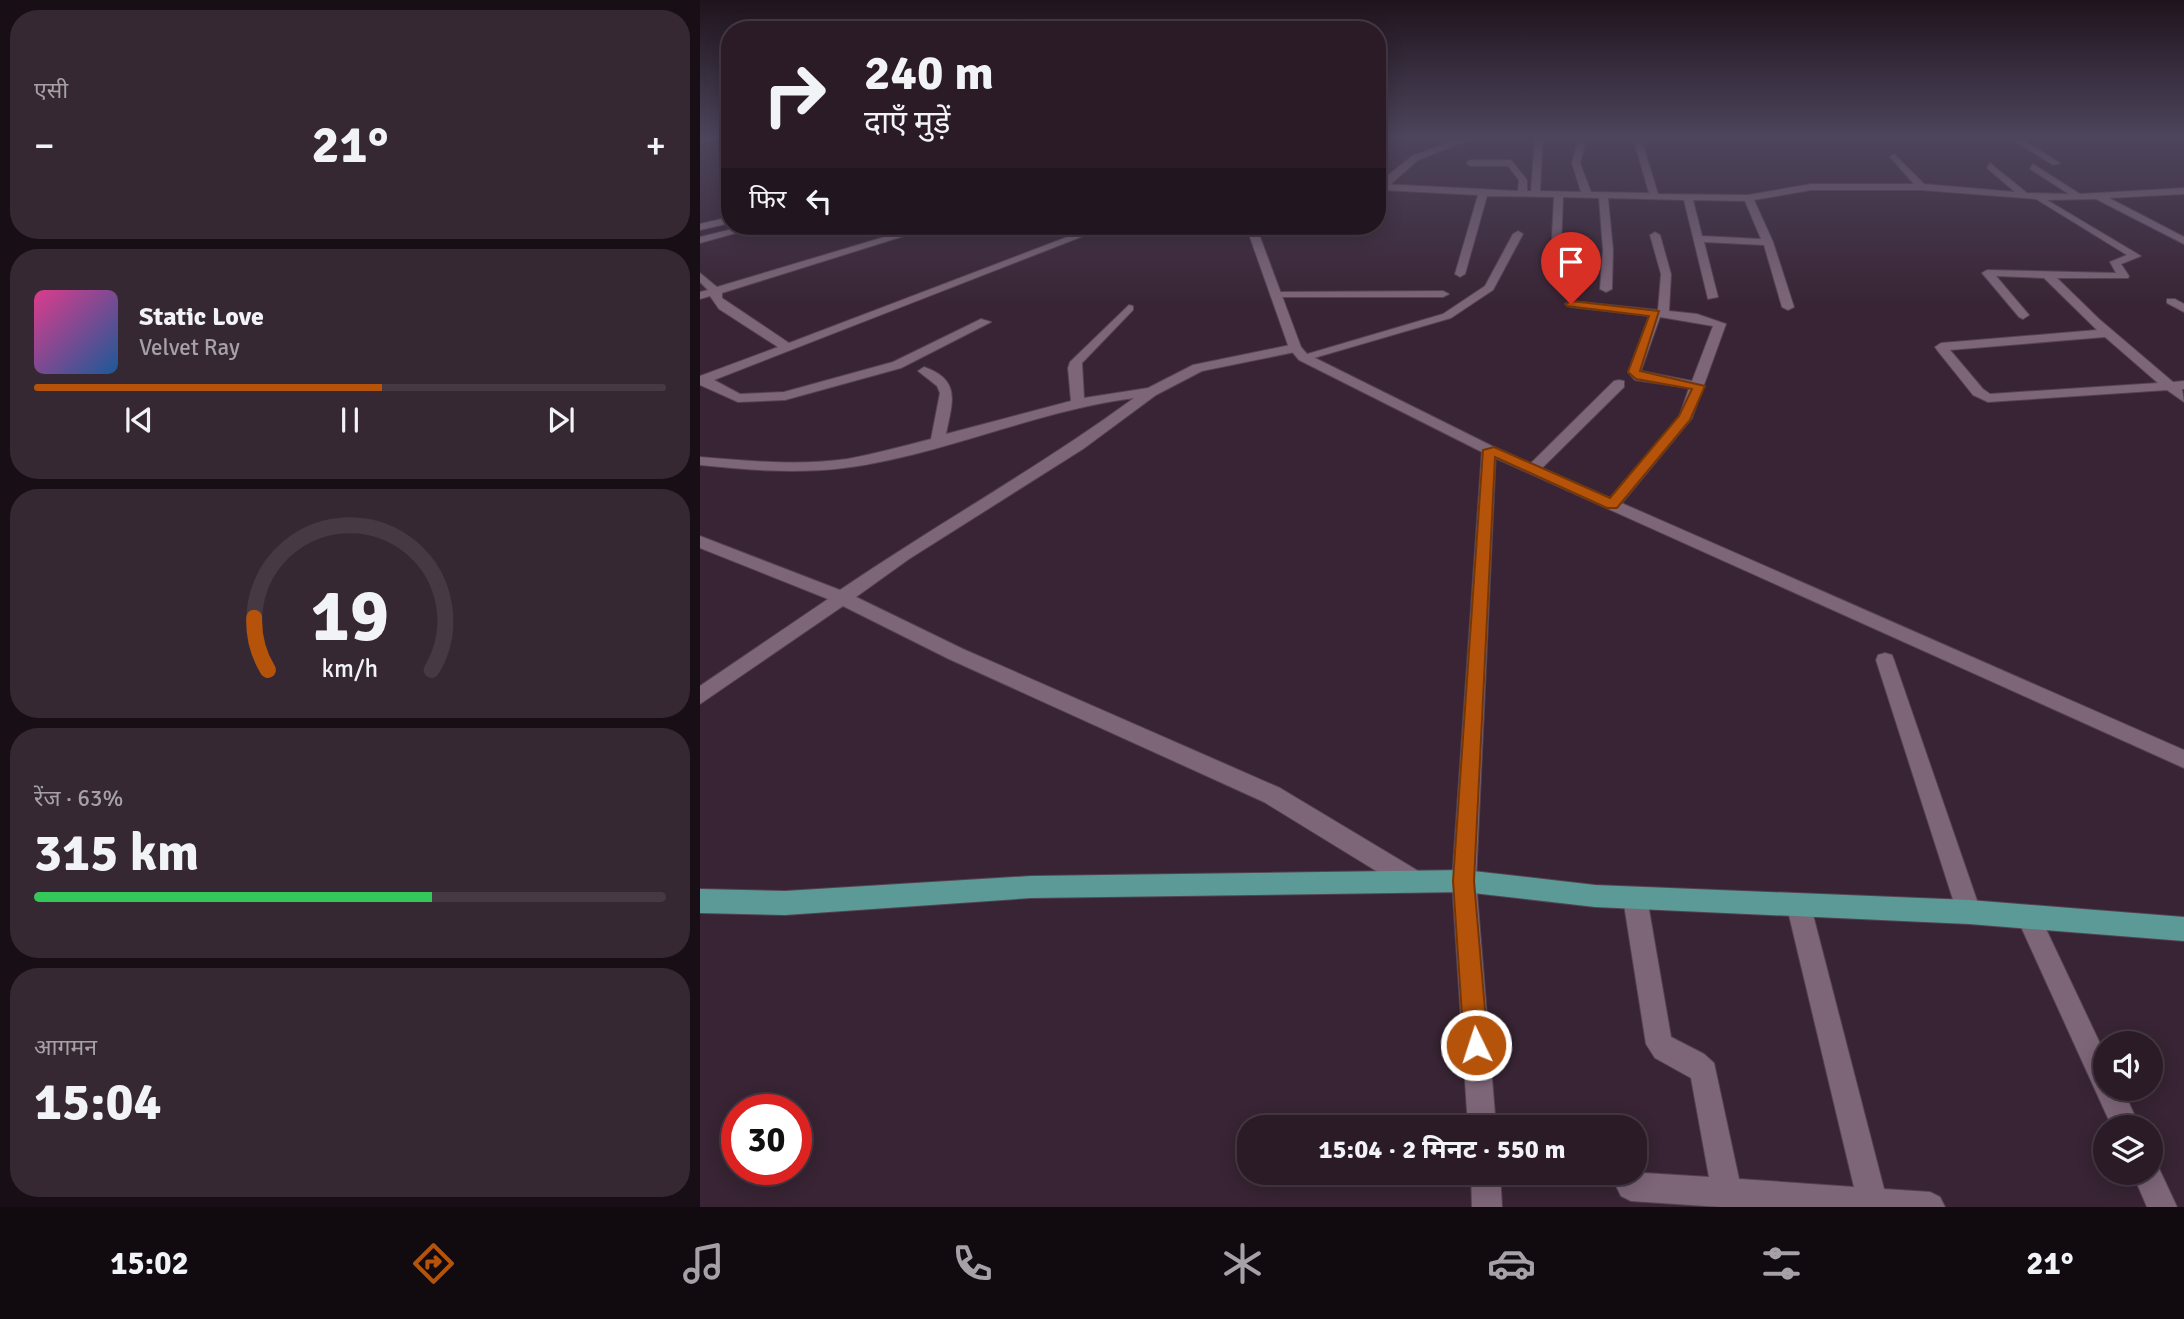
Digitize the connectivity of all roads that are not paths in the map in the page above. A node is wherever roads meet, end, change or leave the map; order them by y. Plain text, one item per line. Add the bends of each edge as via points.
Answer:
1 (1471, 192) edge
2 (1653, 192) edge
3 (1779, 192) edge
4 (1985, 192) edge
5 (2024, 192) edge
6 (2072, 192) edge
7 (2166, 192) edge
8 (1483, 193) junction
9 (2157, 193) junction
10 (1522, 194) joint
11 (1535, 194) joint
12 (1559, 194) junction
13 (1587, 195) joint
14 (1603, 195) junction
15 (1654, 196) junction
16 (2029, 196) junction
17 (2098, 196) junction
18 (1688, 197) junction
19 (2079, 197) junction
20 (1748, 198) junction
21 (2175, 202) dead end
22 (721, 222) edge
23 (700, 227) edge
24 (1518, 233) dead end
25 (721, 235) edge
26 (902, 235) edge
27 (1075, 235) edge
28 (1254, 235) edge
29 (1655, 235) dead end
30 (1700, 239) junction
31 (700, 240) edge
32 (2184, 241) edge
33 (1768, 242) junction
34 (2046, 273) junction
35 (1460, 274) dead end
36 (700, 276) edge
37 (1555, 277) dead end
38 (1606, 289) dead end
39 (716, 292) junction
40 (1443, 293) dead end
41 (1277, 295) junction
42 (700, 296) edge
43 (1712, 297) dead end
44 (2171, 301) dead end
45 (1571, 304) dead end
46 (1788, 307) dead end
47 (1129, 308) dead end
48 (2184, 309) edge
49 (1659, 314) junction
50 (2023, 315) dead end
51 (985, 322) dead end
52 (2107, 333) junction
53 (789, 348) junction
54 (1299, 352) junction
55 (923, 372) dead end
56 (701, 381) edge
57 (1619, 384) dead end
58 (2184, 385) edge
59 (1699, 386) junction
60 (2169, 386) junction
61 (1151, 392) junction
62 (2184, 398) edge
63 (1078, 404) junction
64 (938, 440) junction
65 (1489, 450) junction
66 (700, 461) edge
67 (1533, 469) junction
68 (1612, 505) junction
69 (700, 542) edge
70 (841, 597) junction
71 (1885, 660) dead end
72 (700, 696) edge
73 (2184, 760) edge
74 (1412, 880) junction
75 (1464, 881) junction
76 (1635, 898) junction
77 (700, 901) edge
78 (1799, 906) junction
79 (1969, 912) junction
80 (2029, 918) junction
81 (2184, 929) edge
82 (2093, 1057) edge
83 (1481, 1115) edge
84 (1486, 1185) edge
85 (2153, 1185) edge
86 (1631, 1186) dead end
87 (1727, 1193) junction
88 (1873, 1203) junction
89 (1487, 1207) edge
90 (1930, 1207) edge
91 (2162, 1207) edge

1 - 8 street
2 - 15 street
3 - 20 street
4 - 16 street
5 - 16 street
6 - 19 street
7 - 9 street
8 - 10 street
8 - 35 street
9 - 17 street
9 - 21 street
10 - 11 street
11 - 12 street
12 - 13 street
12 - 37 street
13 - 14 street
14 - 15 street
14 - 38 street
15 - 18 street
16 - 19 street
16 - 34 street via 2136,256 2115,262 2124,275
17 - 19 street
17 - 32 street
18 - 20 street
18 - 30 street
20 - 33 street
22 - 23 street
24 - 54 street via 1489,288 1447,316
25 - 31 street
26 - 39 street
27 - 53 street
28 - 41 street
29 - 49 street via 1666,274
30 - 33 street
30 - 43 street
33 - 46 street
34 - 50 street via 1987,273
34 - 52 street
36 - 39 street
39 - 42 street
39 - 53 street via 723,307
40 - 41 street
41 - 54 street
44 - 48 street
45 - 49 street
47 - 63 street via 1076,362
49 - 59 street via 1720,324
49 - 59 street via 1634,372 1640,377
51 - 56 street via 897,365 785,396 738,398
52 - 60 street
52 - 60 street via 1941,347 1988,398
53 - 56 street
54 - 61 street via 1198,368
54 - 65 street
55 - 64 street via 943,384 947,393
57 - 67 street
58 - 60 street
59 - 68 street via 1685,418
60 - 62 street
61 - 63 street
61 - 70 street via 1078,446
63 - 64 street
64 - 66 street via 829,465
65 - 67 street
65 - 75 street
67 - 68 street
68 - 73 street
69 - 70 street
70 - 72 street
70 - 74 street via 956,654 1272,795
71 - 79 street
74 - 75 main road
74 - 77 main road via 1031,887 785,903
75 - 76 main road
75 - 83 street
76 - 78 main road
76 - 87 street via 1659,1044 1694,1062 1704,1073
78 - 79 main road
78 - 88 street
79 - 80 main road
80 - 81 main road
80 - 82 street
84 - 89 street
85 - 91 street
86 - 87 street
87 - 88 street
88 - 90 street

